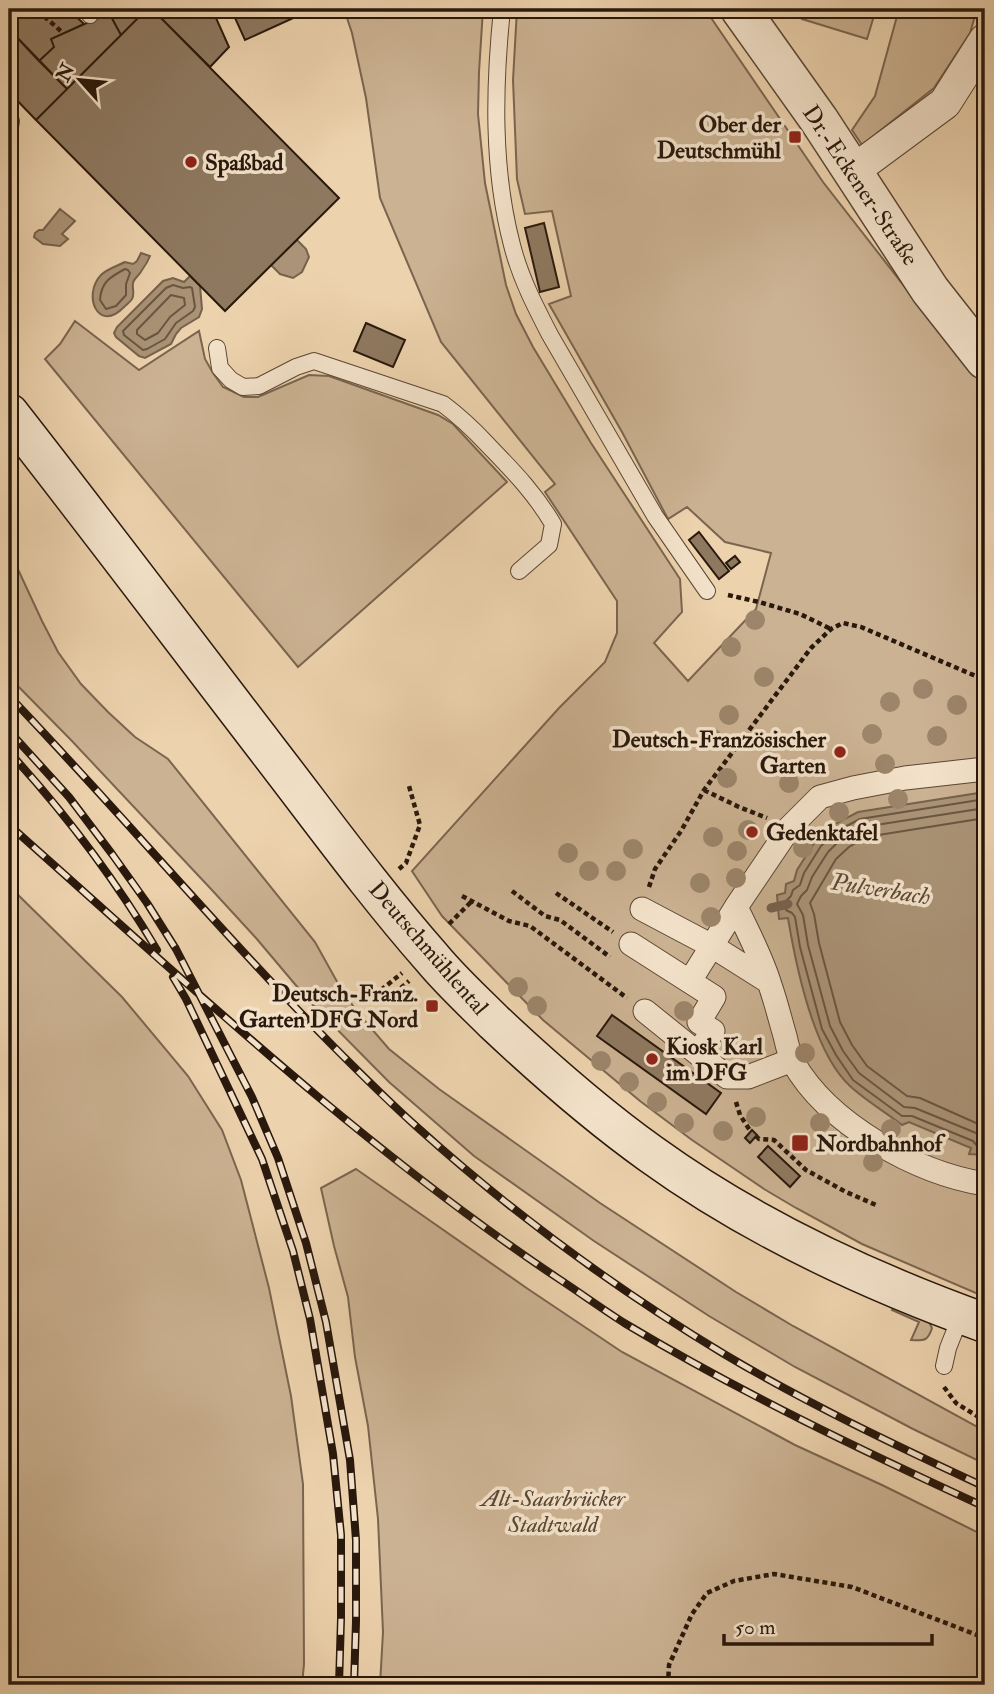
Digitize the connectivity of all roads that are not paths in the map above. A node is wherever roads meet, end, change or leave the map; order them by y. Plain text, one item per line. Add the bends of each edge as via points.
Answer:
1 (502, 9) edge
2 (740, 9) edge
3 (985, 40) edge
4 (9, 118) edge
5 (9, 133) edge
6 (853, 171) junction
7 (217, 348) dead end
8 (985, 360) edge
9 (9, 413) edge
10 (519, 571) dead end
11 (707, 591) road end
12 (985, 769) edge
13 (736, 907) junction
14 (642, 909) road end
15 (631, 944) road end
16 (712, 946) junction
17 (690, 981) junction
18 (769, 982) junction
19 (645, 1011) road end
20 (698, 1052) junction
21 (792, 1060) junction
22 (985, 1184) edge
23 (973, 1319) edge
24 (944, 1366) road end

1 - 11 lane via 497,101 500,179 523,277 550,335 642,494
2 - 6 main road, Dr.-Eckener-Straße
3 - 6 street via 944,103
4 - 5 lane
6 - 8 main road, Dr.-Eckener-Straße via 930,290
7 - 10 lane via 220,368 243,387 259,386 314,361 443,404 459,415 538,499 553,524 549,545
9 - 23 main road, Deutschmühlental via 377,890 469,998 561,1083 649,1153 720,1199 864,1275
12 - 13 street via 905,778 820,797 790,827
13 - 16 street
13 - 18 street
14 - 16 street
15 - 17 street
16 - 17 street
16 - 18 street
17 - 20 street via 714,997 699,1022 713,1031
18 - 21 street
19 - 20 street
20 - 21 street via 727,1077 748,1077
21 - 22 street via 813,1091 868,1137 919,1166
23 - 24 lane via 948,1348

